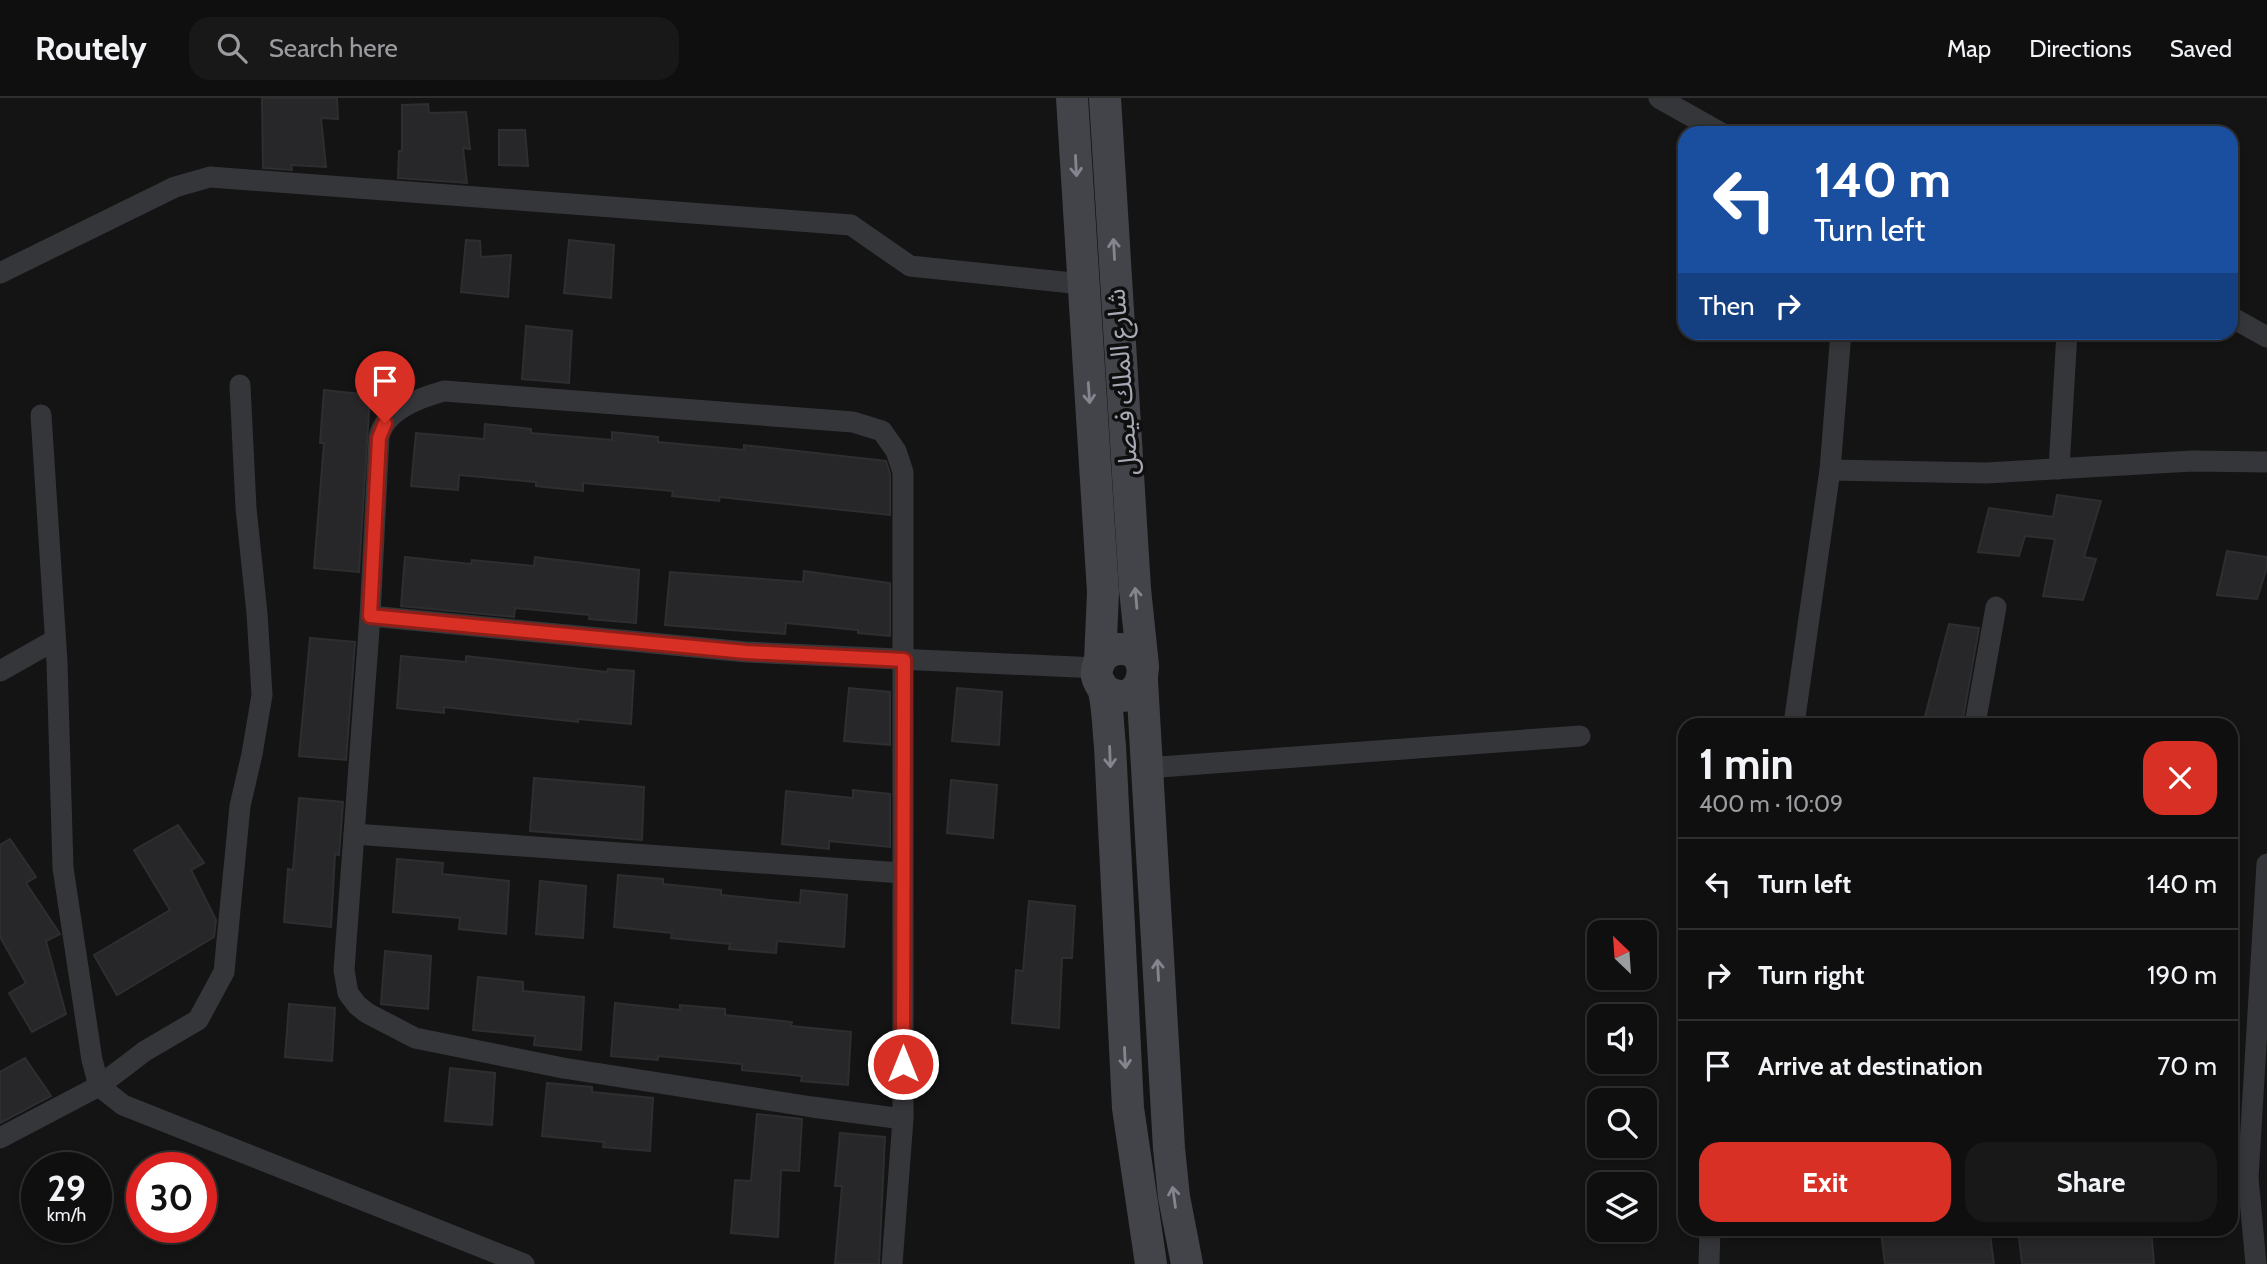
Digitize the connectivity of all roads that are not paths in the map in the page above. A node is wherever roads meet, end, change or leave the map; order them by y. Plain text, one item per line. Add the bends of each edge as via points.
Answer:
1 (1072, 98) edge
2 (1105, 98) edge
3 (1659, 98) edge
4 (1709, 126) edge
5 (0, 273) edge
6 (1083, 284) junction
7 (2238, 321) edge
8 (2267, 337) edge
9 (1840, 340) edge
10 (2067, 340) edge
11 (240, 385) dead end
12 (41, 415) dead end
13 (2267, 462) edge
14 (2059, 469) junction
15 (1829, 470) junction
16 (1996, 607) dead end
17 (370, 616) junction
18 (55, 640) junction
19 (904, 660) junction
20 (0, 671) edge
21 (1100, 673) junction
22 (1142, 674) junction
23 (1795, 718) edge
24 (1976, 718) edge
25 (1580, 736) dead end
26 (1146, 768) junction
27 (354, 834) junction
28 (2267, 864) edge
29 (902, 873) junction
30 (99, 1086) junction
31 (903, 1119) junction
32 (0, 1138) edge
33 (2240, 1178) edge
34 (1710, 1236) edge
35 (524, 1264) edge
36 (892, 1264) edge
37 (1151, 1264) edge
38 (1187, 1264) edge
39 (1709, 1264) edge
40 (2256, 1264) edge

1 -> 6 main road, شارع الملك فيصل
22 -> 2 main road, شارع الملك فيصل
3 - 4 street
5 - 6 street via 175,187 210,177 851,225 910,266
6 -> 21 main road, شارع الملك فيصل via 1102,593
7 - 8 street
9 - 15 street
10 - 14 street
11 - 30 street via 262,695 240,806 224,972 198,1020 145,1051
12 - 18 street
13 - 14 street via 2192,461
14 - 15 street via 1986,473
15 - 23 street
16 - 24 street
17 - 19 street via 746,652
17 - 19 street via 380,433 388,419 421,398 444,391 853,422 882,431 903,472
17 - 27 street
18 - 20 street
18 - 30 street via 63,868
19 - 21 street
19 - 29 street
21 - 22 main road via 1111,651 1126,650 1133,653
21 -> 37 main road, شارع الملك فيصل via 1110,746 1128,1108
22 - 26 main road, شارع الملك فيصل
25 - 26 street
38 -> 26 main road, شارع الملك فيصل via 1168,1148
27 - 29 street
27 - 31 street via 345,985 363,1010 407,1035 563,1068
28 - 33 street
29 - 31 street
30 - 32 street
30 - 35 street via 123,1104
31 - 36 street
33 - 40 street
34 - 39 street

